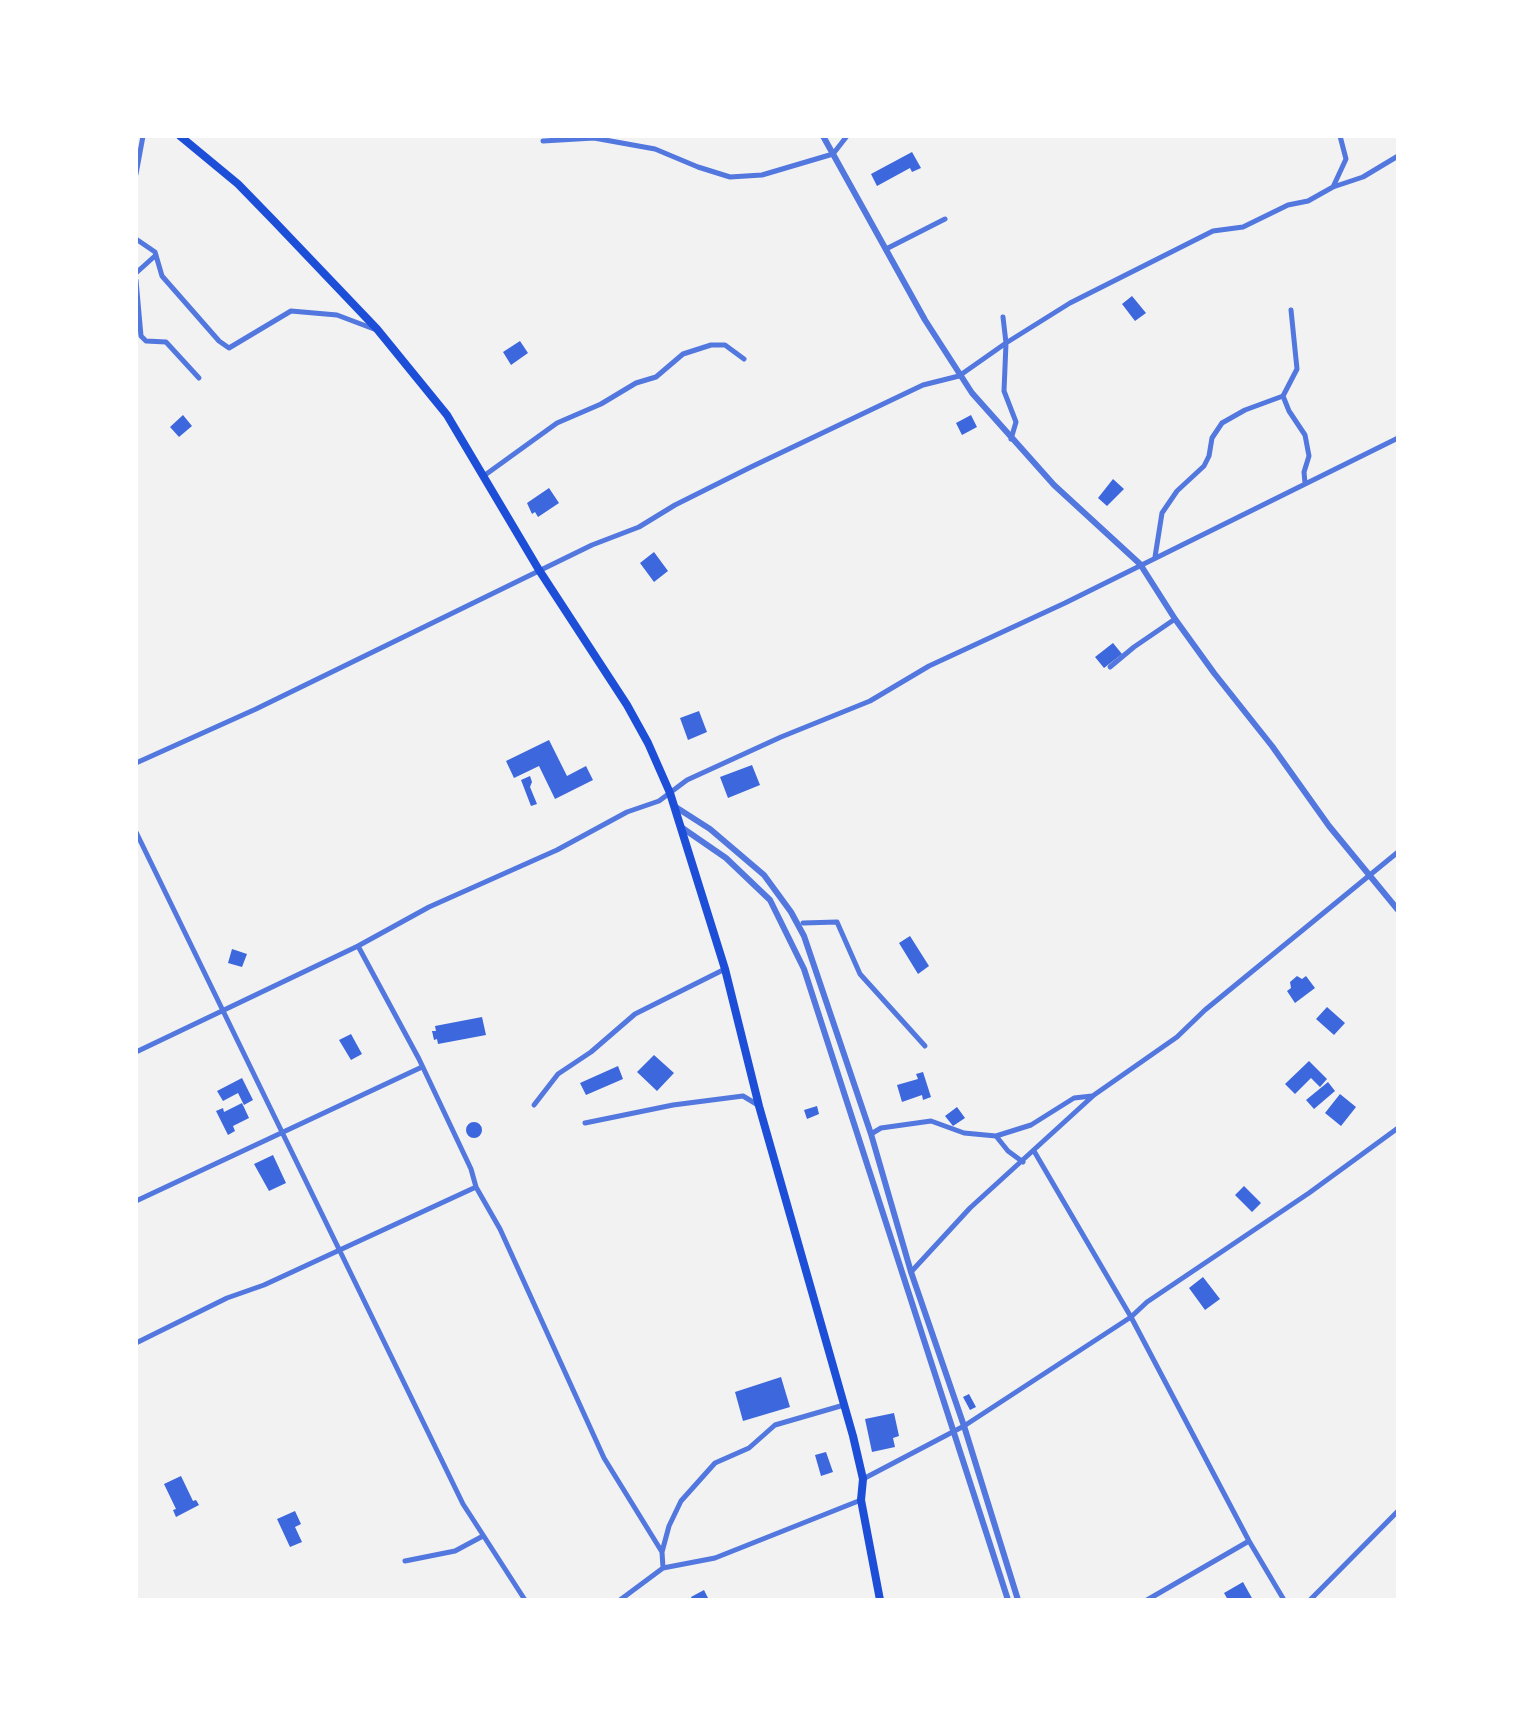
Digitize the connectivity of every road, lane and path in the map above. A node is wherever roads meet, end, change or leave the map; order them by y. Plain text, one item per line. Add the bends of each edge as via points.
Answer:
1 (143, 136) edge
2 (180, 136) edge
3 (823, 136) edge
4 (847, 136) edge
5 (1340, 136) edge
6 (543, 141) dead end
7 (833, 154) junction
8 (1398, 156) edge
9 (136, 174) edge
10 (1333, 187) junction
11 (945, 219) dead end
12 (136, 239) edge
13 (888, 248) junction
14 (156, 255) junction
15 (136, 273) edge
16 (136, 280) edge
17 (1291, 310) dead end
18 (1003, 317) dead end
19 (376, 329) junction
20 (1006, 343) junction
21 (744, 359) dead end
22 (959, 376) junction
23 (199, 378) dead end
24 (1283, 396) junction
25 (1398, 438) edge
26 (1011, 439) junction
27 (485, 475) junction
28 (1305, 483) junction
29 (1155, 557) junction
30 (1140, 564) junction
31 (539, 570) junction
32 (1175, 620) junction
33 (1110, 667) dead end
34 (136, 763) edge
35 (670, 793) junction
36 (674, 806) junction
37 (680, 827) junction
38 (136, 831) edge
39 (1398, 852) edge
40 (1369, 873) junction
41 (1398, 910) edge
42 (803, 923) dead end
43 (358, 946) junction
44 (724, 969) junction
45 (224, 1010) junction
46 (925, 1046) dead end
47 (136, 1052) edge
48 (422, 1067) junction
49 (1094, 1095) junction
50 (534, 1105) dead end
51 (759, 1106) junction
52 (585, 1123) dead end
53 (1398, 1128) edge
54 (283, 1131) junction
55 (871, 1134) junction
56 (996, 1137) junction
57 (1034, 1151) junction
58 (1023, 1162) junction
59 (476, 1187) junction
60 (136, 1201) edge
61 (340, 1249) junction
62 (911, 1272) junction
63 (1131, 1317) junction
64 (136, 1343) edge
65 (844, 1405) junction
66 (964, 1426) junction
67 (953, 1432) junction
68 (863, 1479) junction
69 (861, 1500) junction
70 (1398, 1511) edge
71 (483, 1536) junction
72 (1249, 1541) junction
73 (662, 1552) junction
74 (405, 1561) dead end
75 (663, 1568) junction
76 (525, 1599) edge
77 (620, 1599) edge
78 (880, 1599) edge
79 (1008, 1599) edge
80 (1018, 1599) edge
81 (1147, 1599) edge
82 (1284, 1599) edge
83 (1310, 1599) edge

1 - 9 street
2 - 19 highway via 238,184
3 - 7 street
4 - 7 street
5 - 10 street via 1346,159
6 - 7 street via 594,138 655,149 730,177 762,175
7 - 13 street
8 - 10 street via 1363,177
10 - 20 street via 1243,227 1213,231 1070,303
11 - 13 street
12 - 14 street
13 - 22 street via 898,273
14 - 15 street
14 - 19 street via 162,276 229,348 291,311 337,315
16 - 23 street via 141,336 146,341 166,342
17 - 24 street via 1297,369
18 - 20 street
19 - 27 highway via 447,415
20 - 22 street
20 - 26 street via 1005,398 1016,422
21 - 27 street via 725,345 683,354 656,377 564,419
22 - 26 street
22 - 31 street via 923,385 751,467 639,527
24 - 28 street via 1305,435 1309,456
24 - 29 street via 1222,423 1212,438 1204,466 1162,513
25 - 28 street
26 - 30 street via 1054,485
27 - 31 highway
28 - 29 street
29 - 30 street
30 - 32 street
30 - 35 street via 929,666 870,701 750,751 687,780
31 - 34 street via 256,709
31 - 35 highway via 627,705
32 - 33 street
32 - 40 street via 1329,826
35 - 36 highway
35 - 43 street via 557,850 429,907
36 - 37 highway
36 - 55 street via 749,861 792,912 814,961
37 - 44 highway
37 - 67 street via 754,883 770,900 792,942 809,984
38 - 45 street
39 - 40 street
40 - 41 street
40 - 49 street via 1177,1037
42 - 46 street via 837,921 860,974
43 - 45 street
43 - 48 street
44 - 50 street via 635,1014 558,1074
44 - 51 highway
45 - 47 street
45 - 54 street
48 - 54 street
48 - 59 street
49 - 56 street via 1074,1098 1031,1125
49 - 57 street
51 - 52 street via 743,1096
51 - 65 highway
53 - 63 street
54 - 60 street
54 - 61 street
55 - 56 street via 881,1128 931,1121 964,1133
55 - 62 street
56 - 58 street
57 - 58 street
57 - 63 street
58 - 62 street via 970,1208
59 - 61 street
59 - 73 street via 500,1229 604,1458
61 - 64 street
61 - 71 street via 440,1457
62 - 66 street
63 - 66 street
63 - 72 street
65 - 68 highway
65 - 73 street via 775,1425 749,1448 715,1463 681,1501
66 - 67 street
66 - 80 street
67 - 68 street
67 - 79 street
68 - 69 highway
69 - 75 street via 715,1557
69 - 78 highway
70 - 83 street
71 - 74 street via 455,1551
71 - 76 street
72 - 81 street
72 - 82 street
73 - 75 street
75 - 77 street

